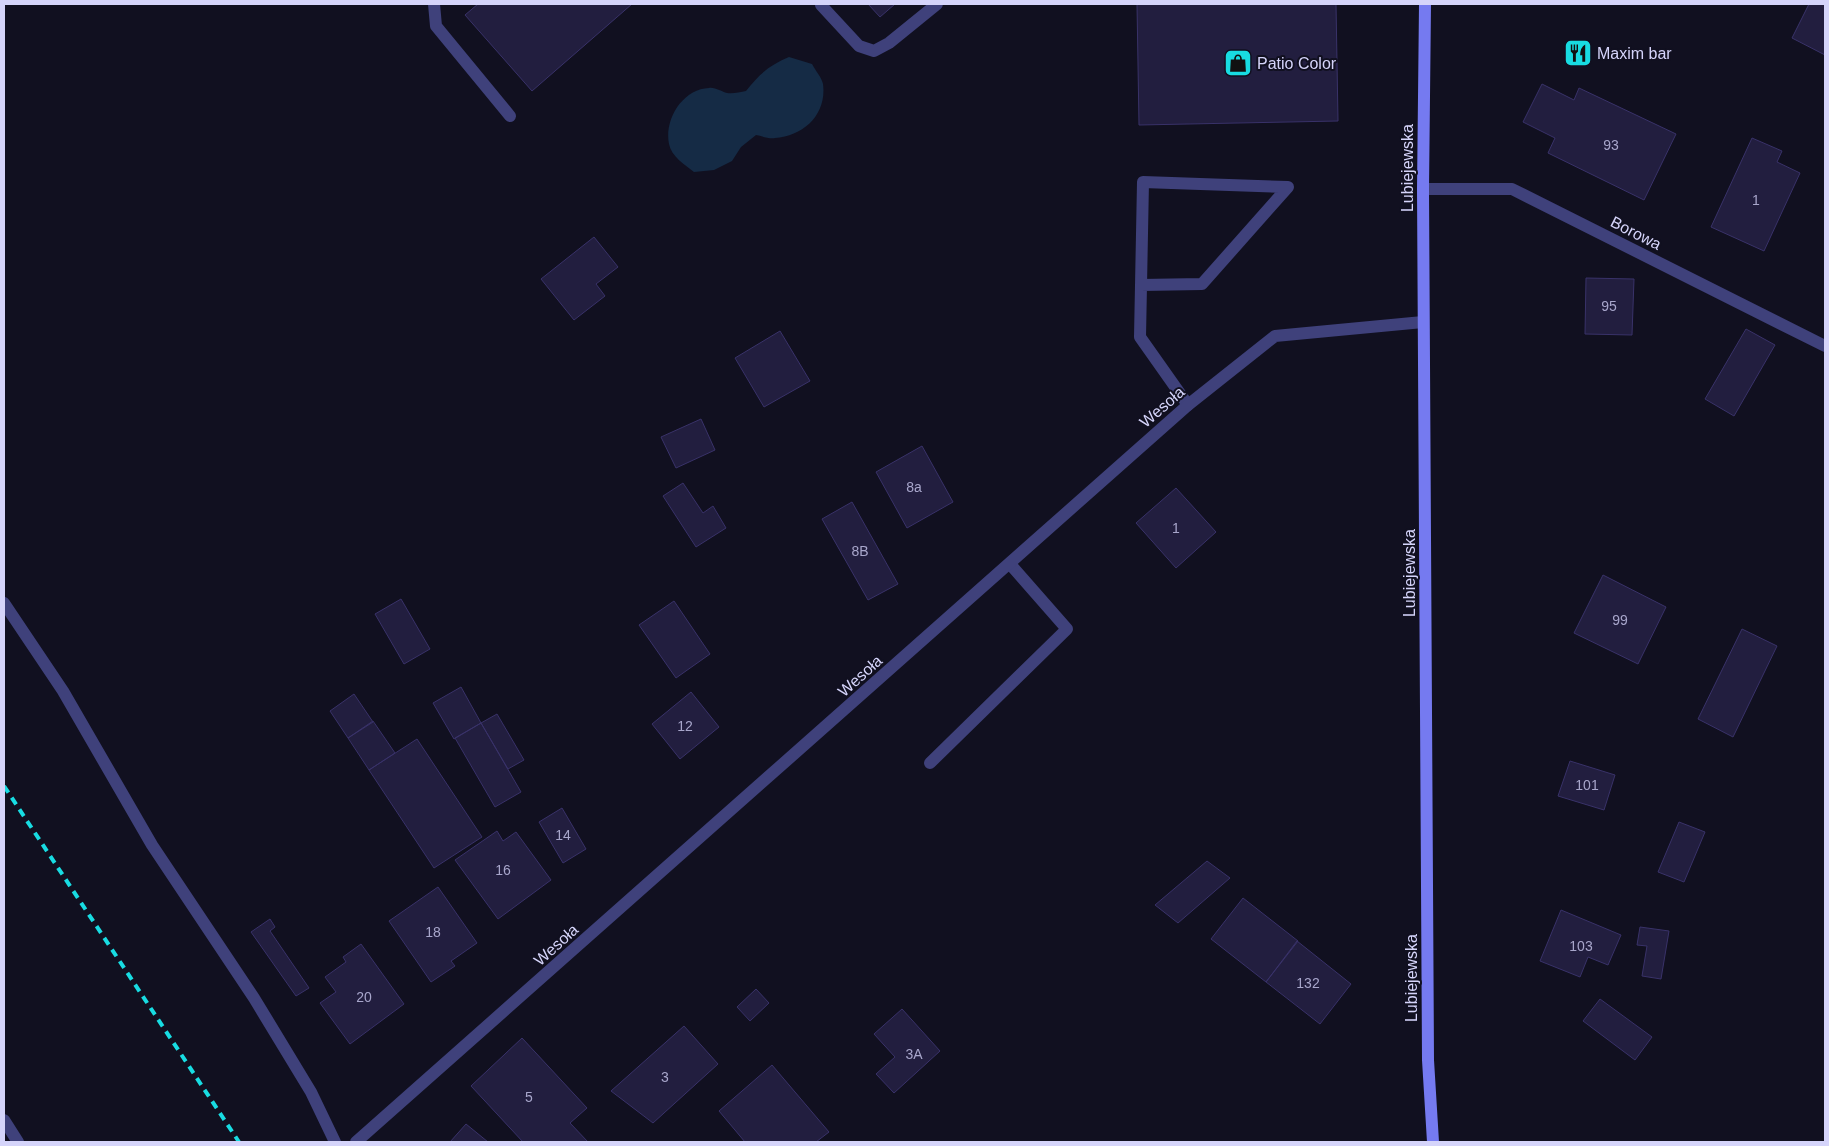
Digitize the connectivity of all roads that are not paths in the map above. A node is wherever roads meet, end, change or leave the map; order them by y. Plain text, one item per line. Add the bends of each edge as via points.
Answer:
1 (434, 4) edge
2 (937, 4) edge
3 (1425, 4) edge
4 (821, 5) edge
5 (510, 116) dead end
6 (1423, 189) junction
7 (1141, 285) junction
8 (1423, 322) junction
9 (1825, 346) edge
10 (1188, 405) junction
11 (1010, 564) junction
12 (4, 603) edge
13 (930, 763) dead end
14 (4, 1120) edge
15 (18, 1142) edge
16 (335, 1142) edge
17 (356, 1142) edge
18 (1433, 1142) edge

1 - 5 street via 436,26
2 - 4 street via 874,51 859,46
3 - 6 main road, Lubiejewska
6 - 8 main road, Lubiejewska
6 - 9 street, Borowa via 1512,189
7 - 7 street via 1143,182 1288,187 1202,284
7 - 10 street via 1140,337
8 - 10 street, Wesoła via 1276,336
8 - 18 main road, Lubiejewska via 1428,1050
10 - 11 street, Wesoła
11 - 13 street via 1067,629
11 - 17 street, Wesoła
12 - 16 street via 63,690 152,844 254,998 311,1092
14 - 15 street

